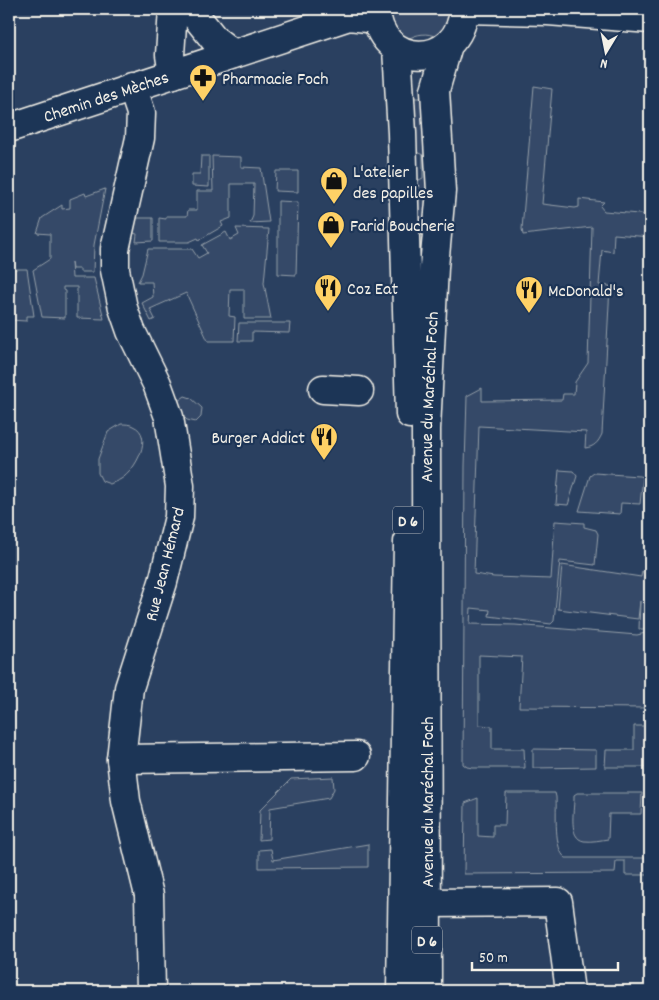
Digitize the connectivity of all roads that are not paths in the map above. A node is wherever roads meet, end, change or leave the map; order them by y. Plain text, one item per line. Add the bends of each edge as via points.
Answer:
1 (173, 9) edge
2 (190, 9) edge
3 (464, 9) edge
4 (376, 14) edge
5 (650, 19) edge
6 (448, 45) junction
7 (396, 49) junction
8 (233, 54) junction
9 (173, 74) junction
10 (132, 86) junction
11 (9, 128) edge
12 (322, 389) dead end
13 (359, 391) dead end
14 (356, 756) dead end
15 (121, 759) junction
16 (427, 903) junction
17 (151, 991) edge
18 (401, 991) edge
19 (427, 991) edge
20 (570, 991) edge

1 - 9 street via 170,55
2 - 8 street via 215,40
3 - 5 street via 548,11
3 - 6 street, Avenue du Maréchal Foch via 460,29
4 - 7 street via 380,31
4 - 8 street, Chemin des Mèches via 349,16
6 - 7 street via 423,55
6 - 16 street, Avenue du Maréchal Foch / D 6 via 435,90 442,191 434,267 426,429
7 - 18 street, Avenue du Maréchal Foch / D 6 via 402,133 410,388
8 - 9 street, Chemin des Mèches
9 - 10 street, Chemin des Mèches
10 - 11 street, Chemin des Mèches
10 - 15 street, Rue Jean Hémard via 141,113 140,138 115,250 115,270 131,331 169,417 180,486 178,517 163,582 129,688
12 - 13 street
14 - 15 street
15 - 17 street, Rue Jean Hémard via 126,801 150,895
16 - 19 street, Avenue du Maréchal Foch / D 6
16 - 20 street via 558,902

